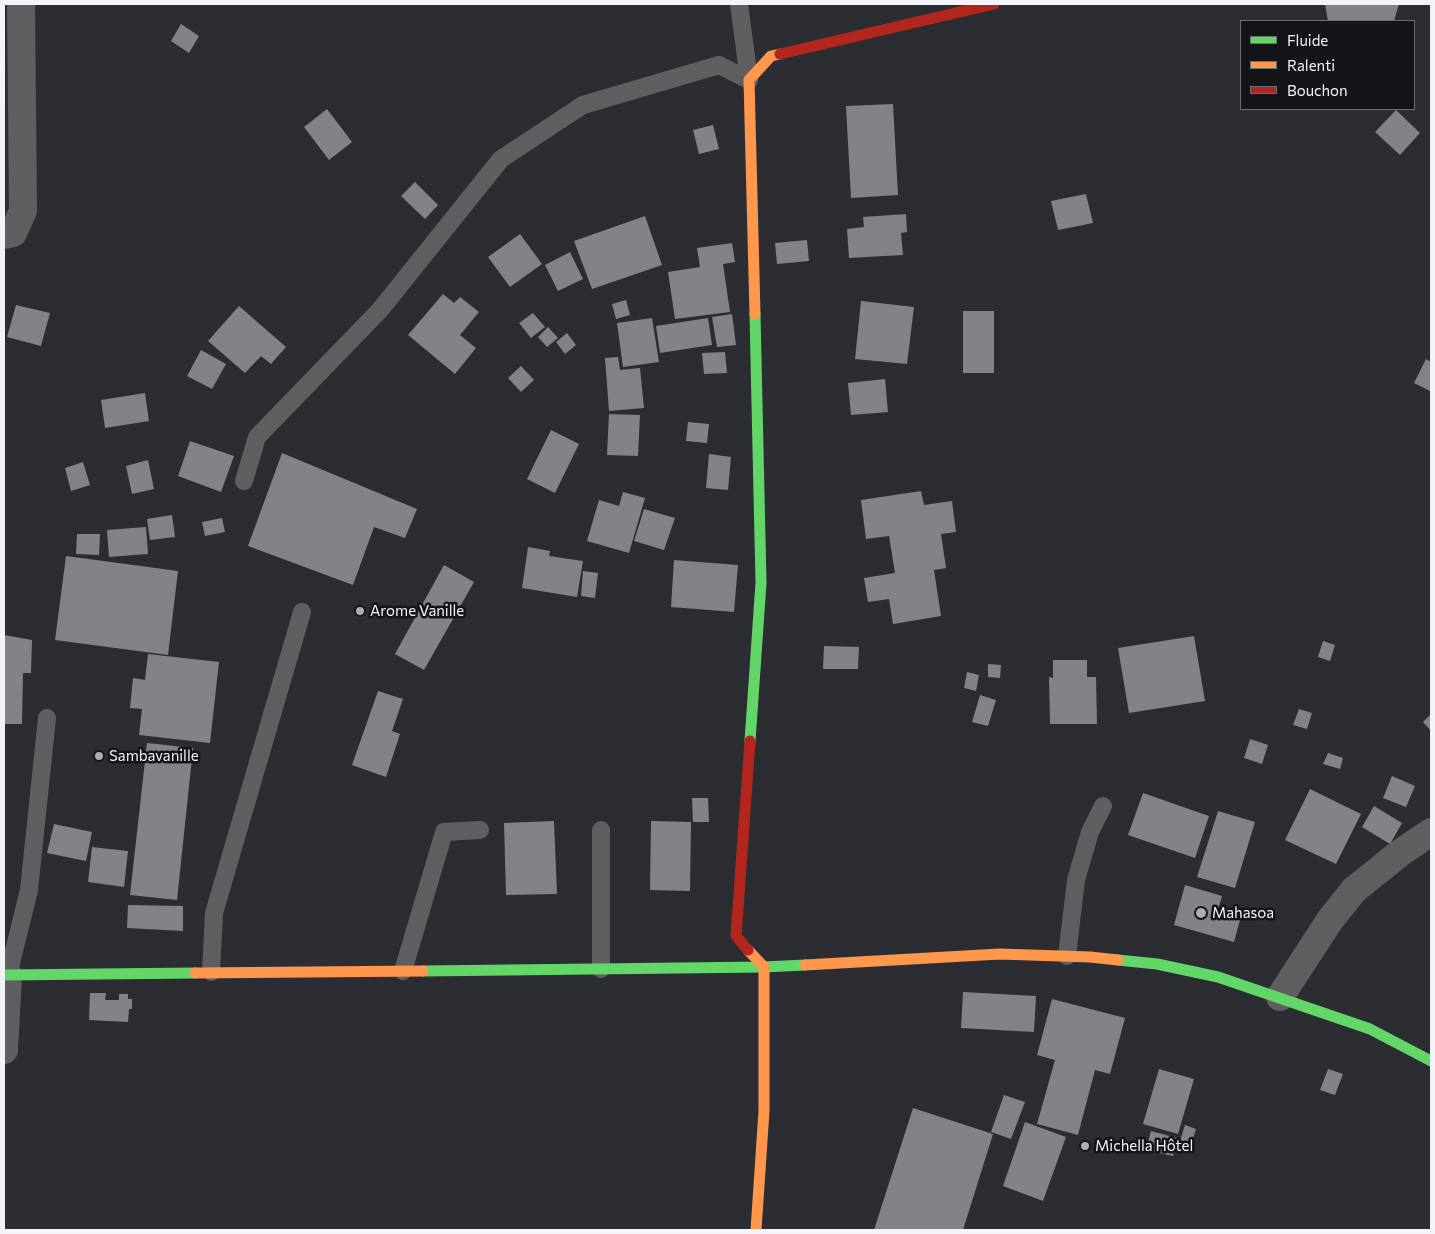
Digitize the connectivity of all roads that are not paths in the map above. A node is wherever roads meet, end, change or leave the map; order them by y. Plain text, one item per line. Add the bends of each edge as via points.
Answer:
1 (21, 4) edge
2 (739, 4) edge
3 (994, 4) edge
4 (749, 80) junction
5 (4, 235) edge
6 (244, 482) dead end
7 (302, 612) dead end
8 (47, 718) dead end
9 (1103, 806) dead end
10 (480, 830) dead end
11 (601, 830) dead end
12 (1431, 832) edge
13 (1067, 956) junction
14 (764, 967) junction
15 (601, 969) junction
16 (403, 971) junction
17 (211, 972) junction
18 (6, 975) edge
19 (1280, 997) junction
20 (4, 1050) edge
21 (1431, 1061) edge
22 (756, 1230) edge

1 - 5 street via 23,212 13,233
2 - 4 lane
3 - 4 main road via 771,56
4 - 6 lane via 719,65 582,105 501,158 380,310 257,437
4 - 14 main road via 761,583 736,936
7 - 17 lane via 214,913
8 - 18 lane via 29,890
9 - 13 lane via 1090,832 1076,880
10 - 16 lane via 444,832
11 - 15 lane
12 - 19 street via 1354,890 1330,920
13 - 14 main road via 1000,954
13 - 19 main road via 1157,964 1218,977
14 - 15 main road
14 - 22 main road via 764,1111
15 - 16 main road
16 - 17 main road
17 - 18 main road
18 - 20 street
19 - 21 main road via 1370,1029

